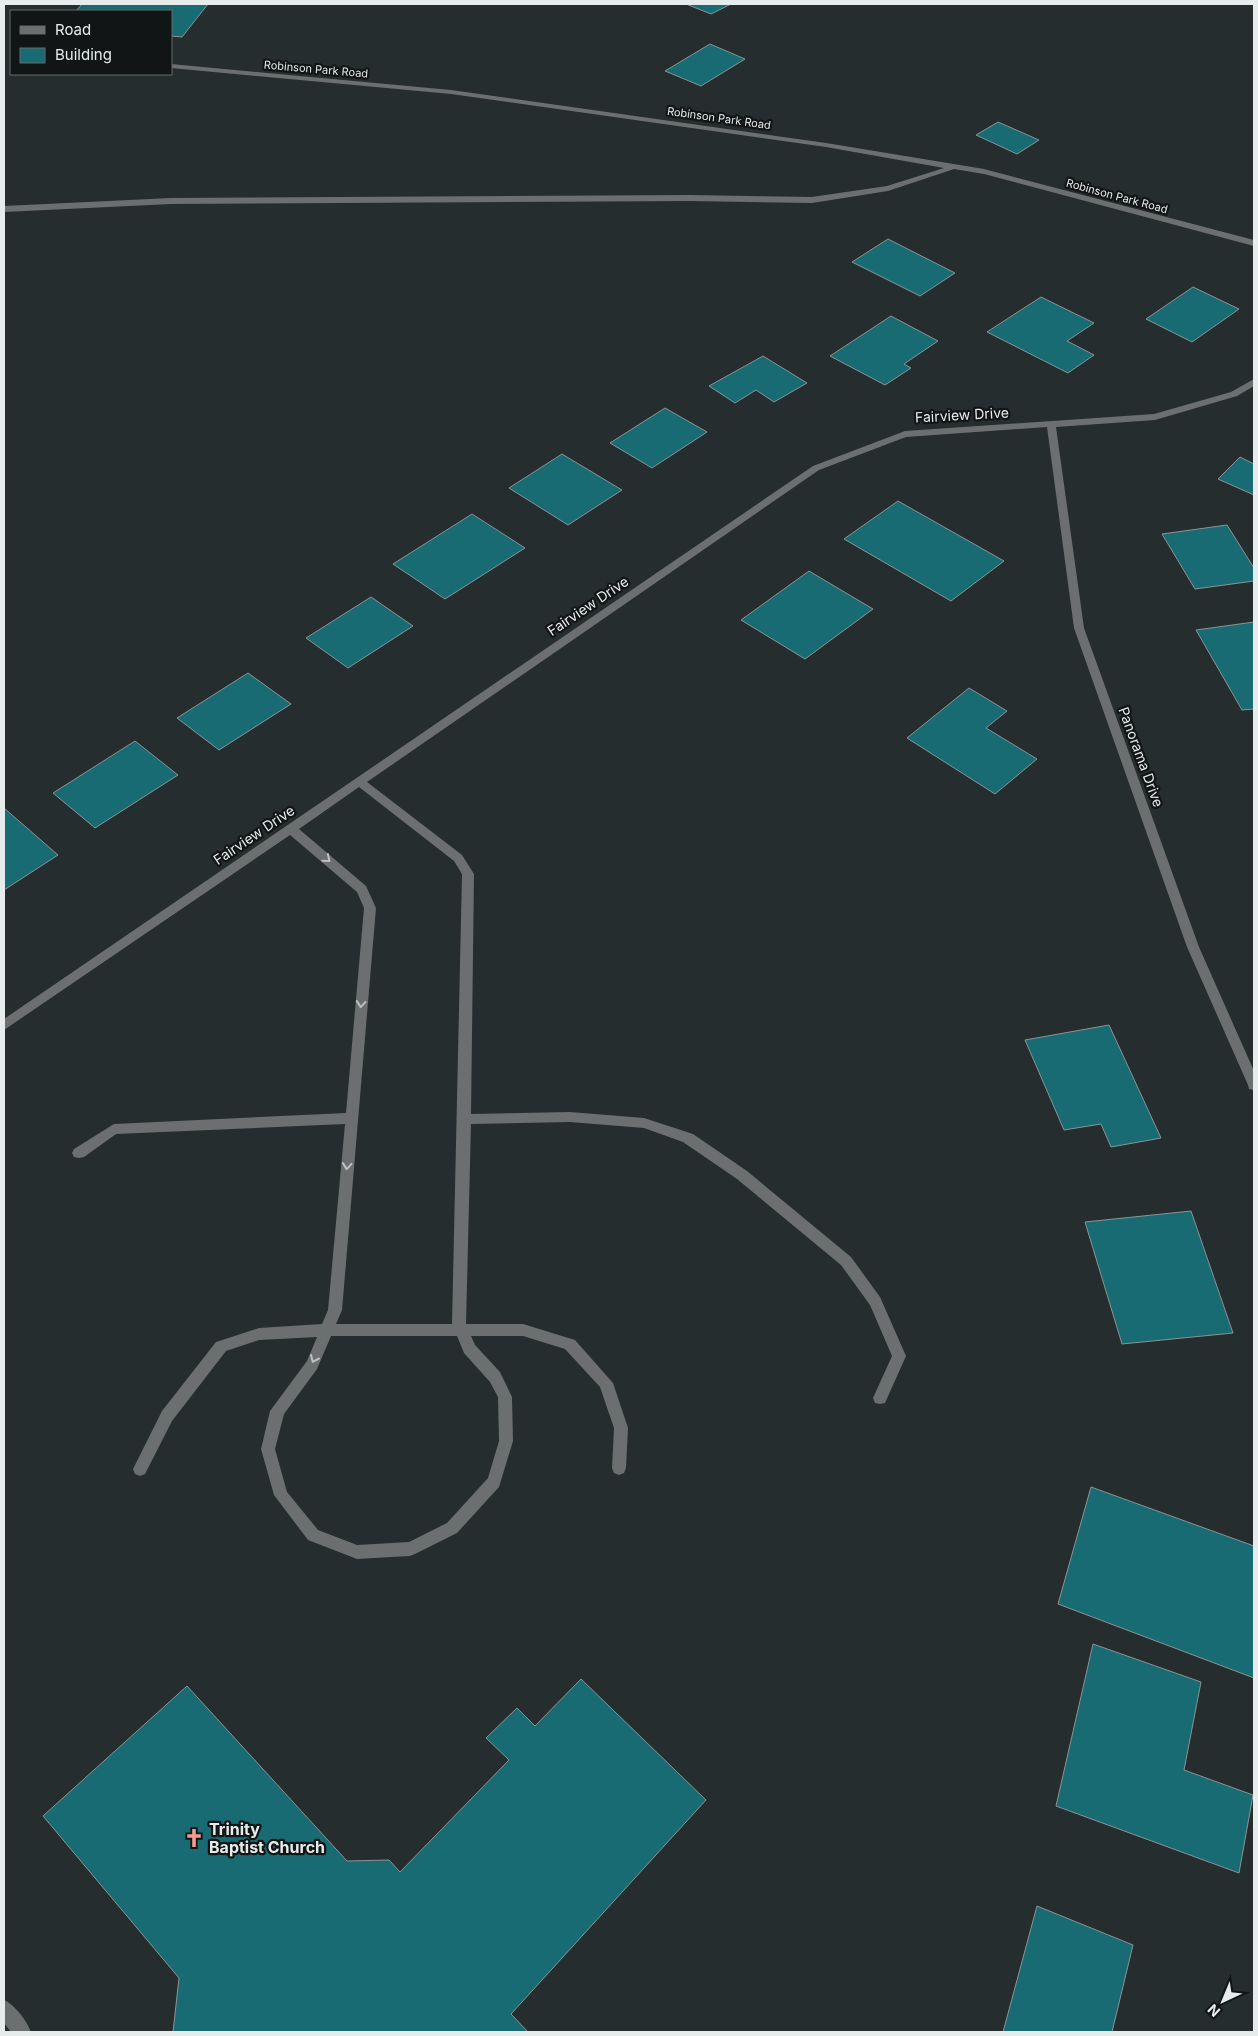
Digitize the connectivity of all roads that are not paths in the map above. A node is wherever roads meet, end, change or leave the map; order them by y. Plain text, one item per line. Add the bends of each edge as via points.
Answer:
1 (172, 66) edge
2 (954, 167) junction
3 (4, 209) edge
4 (1254, 243) edge
5 (1254, 382) edge
6 (1051, 425) junction
7 (358, 781) junction
8 (290, 828) junction
9 (4, 1025) edge
10 (1254, 1085) edge
11 (351, 1118) junction
12 (464, 1119) junction
13 (79, 1153) dead end
14 (327, 1330) junction
15 (462, 1331) junction
16 (880, 1398) dead end
17 (619, 1468) dead end
18 (140, 1469) dead end
19 (4, 2009) edge
20 (22, 2032) edge

1 - 2 street, Robinson Park Road via 451,92 826,145
2 - 3 street via 888,188 812,200 170,201
2 - 4 street, Robinson Park Road via 984,172
5 - 6 street, Fairview Drive via 1234,394 1155,417
6 - 7 street, Fairview Drive via 905,434 816,468
6 - 10 street, Panorama Drive via 1079,628 1193,947
7 - 8 street, Fairview Drive
7 - 12 street via 458,858 468,874
8 - 9 street, Fairview Drive
8 -> 11 street via 362,888 370,908
11 - 13 street via 114,1130
11 -> 14 street via 335,1310
12 - 15 street via 458,1320
12 - 16 street via 570,1117 644,1123 688,1138 742,1174 846,1261 875,1300 899,1356
14 - 15 street
14 -> 15 street via 312,1365 277,1411 268,1449 281,1495 313,1535 356,1552 410,1549 452,1528 494,1482 506,1441 505,1397 495,1377 469,1349
14 - 18 street via 259,1334 221,1346 167,1416
15 - 17 street via 523,1330 570,1344 606,1383 621,1428
19 - 20 street

